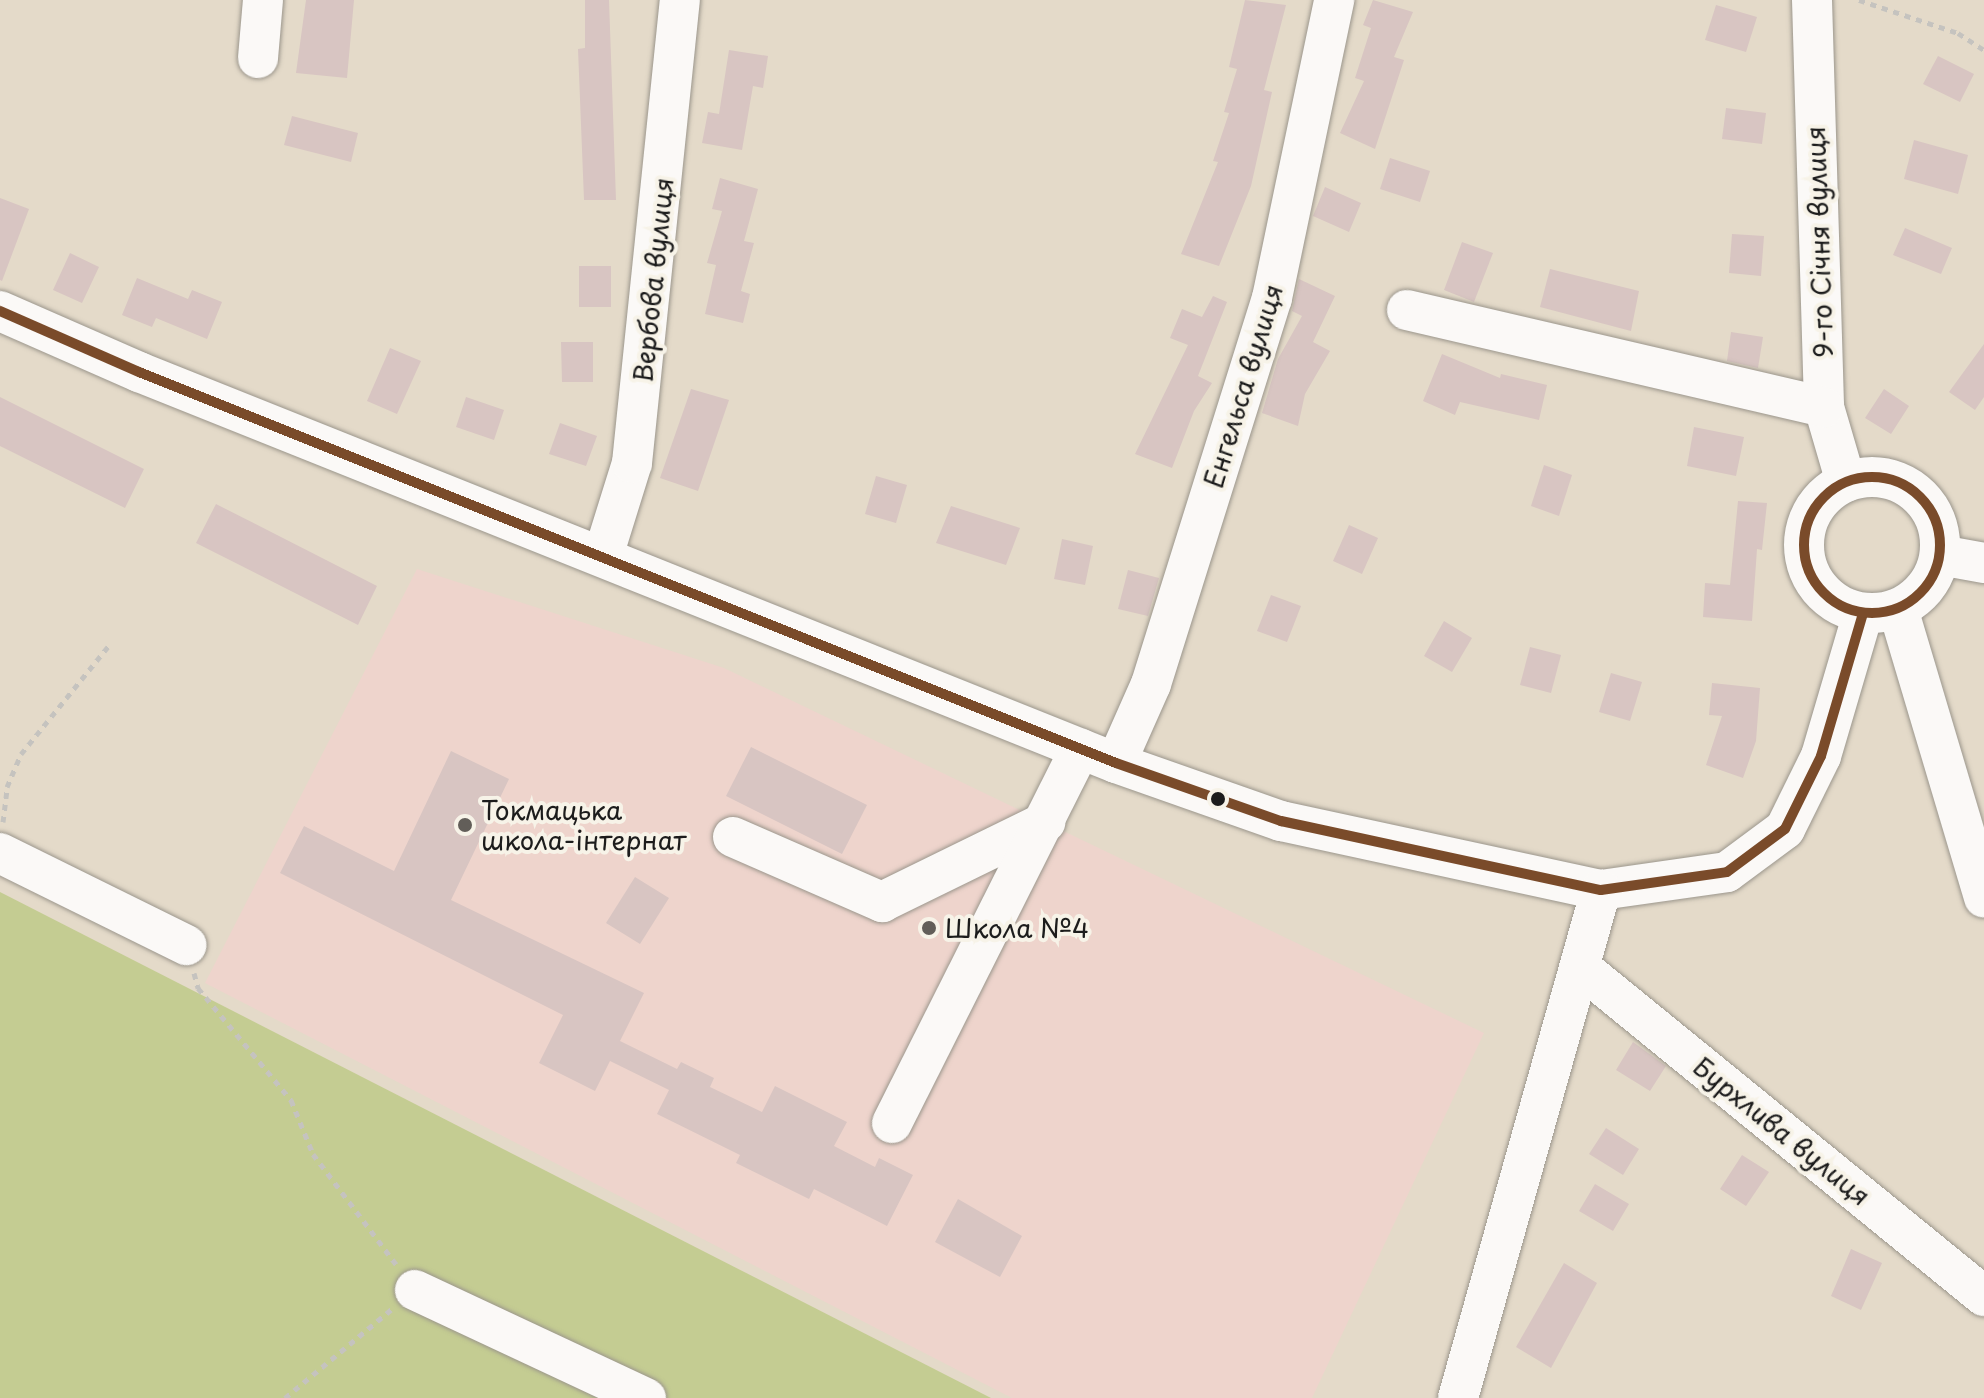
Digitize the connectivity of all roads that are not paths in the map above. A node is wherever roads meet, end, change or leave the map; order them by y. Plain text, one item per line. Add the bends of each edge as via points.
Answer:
1 (263, 0) edge
2 (680, 0) edge
3 (1334, 0) edge
4 (1812, 0) edge
5 (258, 58) dead end
6 (1407, 310) dead end
7 (0, 311) edge
8 (1824, 407) junction
9 (1846, 482) junction
10 (1940, 555) junction
11 (603, 556) junction
12 (1984, 563) edge
13 (1880, 611) junction
14 (1098, 756) junction
15 (1045, 822) junction
16 (733, 837) dead end
17 (1, 842) edge
18 (1601, 890) junction
19 (1984, 897) edge
20 (186, 945) road end
21 (1580, 967) junction
22 (892, 1123) dead end
23 (415, 1290) road end
24 (1984, 1296) edge
25 (646, 1398) edge
26 (1458, 1398) edge

1 - 5 street
2 - 11 street, Вербова вулиця via 632,463
3 - 14 street, Енгельса вулиця via 1272,298 1151,684
4 - 8 street, 9-го Січня вулиця
6 - 8 street
7 - 11 street via 139,372
8 - 9 street, 9-го Січня вулиця
9 - 10 street via 1881,477 1914,491 1936,519
9 - 13 street via 1813,511 1804,554 1808,571 1830,600
10 - 12 street
10 - 13 street via 1926,587
11 - 14 street
13 - 18 street via 1785,829 1727,872
13 - 19 street
14 - 15 street, Енгельса вулиця
14 - 18 street via 1281,821
15 - 16 street via 882,902
15 - 22 street, Енгельса вулиця
17 - 20 street
18 - 21 street
21 - 24 street, Бурхлива вулиця
21 - 26 street
23 - 25 street

